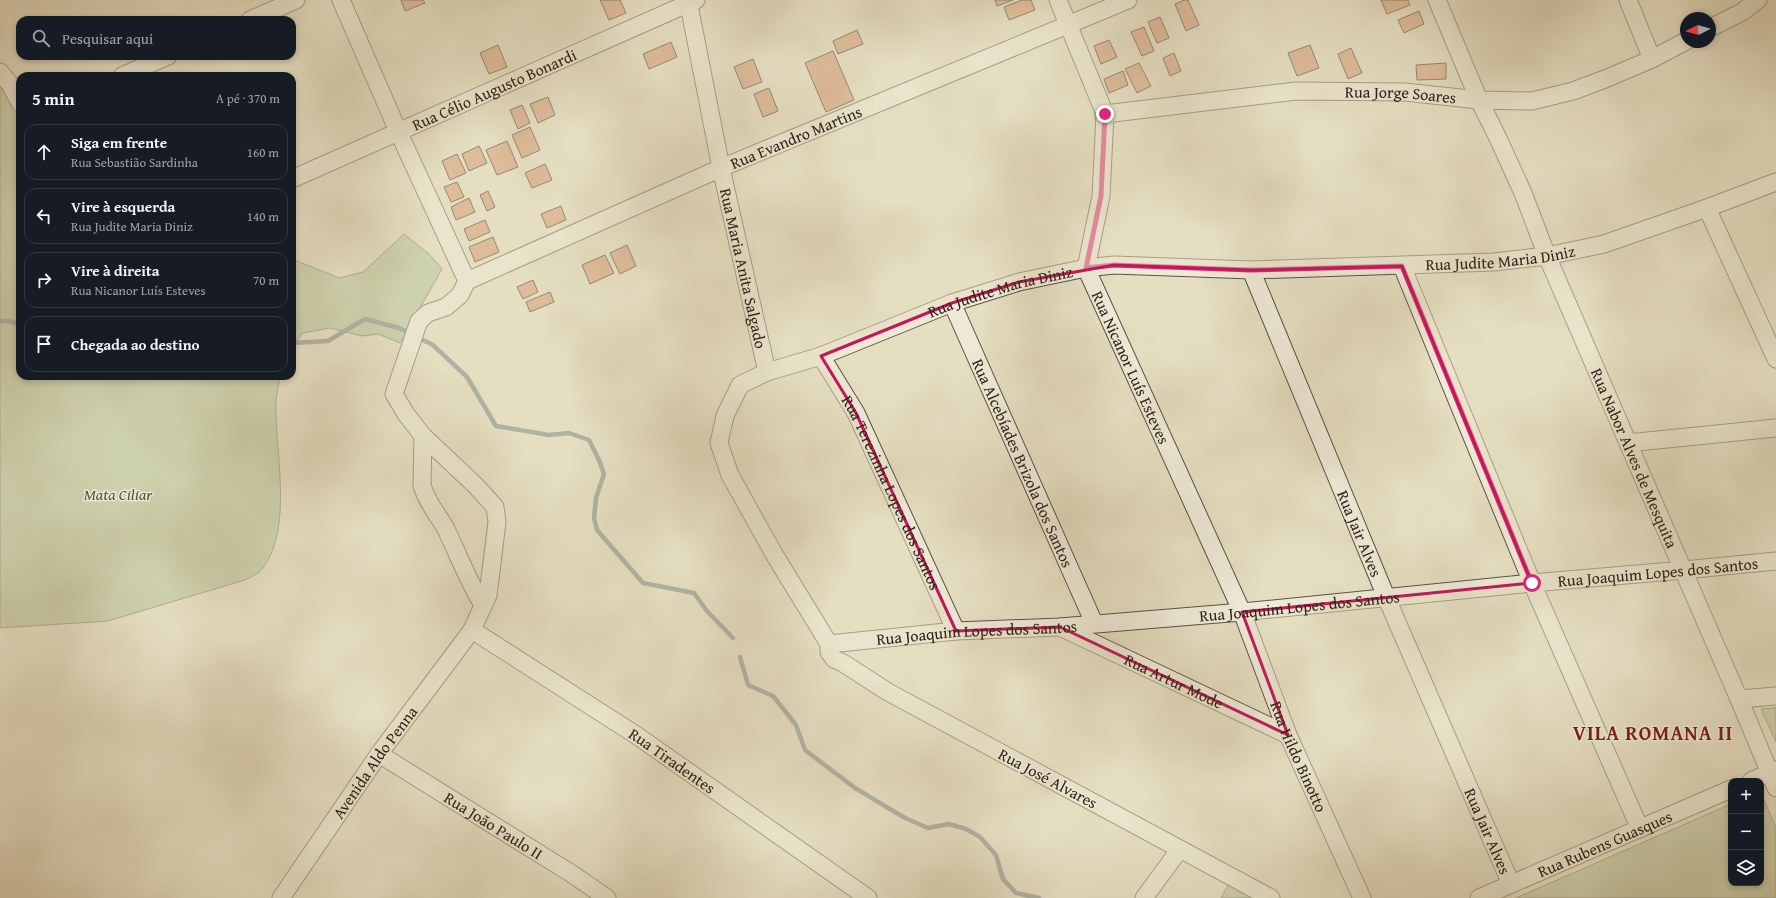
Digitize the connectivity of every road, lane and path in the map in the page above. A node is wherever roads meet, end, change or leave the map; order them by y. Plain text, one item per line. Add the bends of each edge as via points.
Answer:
1 (296, 0) edge
2 (341, 0) edge
3 (1058, 0) edge
4 (1128, 0) edge
5 (1437, 0) edge
6 (1628, 0) edge
7 (1758, 0) edge
8 (690, 1) edge
9 (259, 16) edge
10 (1716, 25) edge
11 (1069, 26) junction
12 (1680, 44) edge
13 (1652, 59) junction
14 (159, 60) edge
15 (0, 72) edge
16 (131, 72) edge
17 (16, 95) edge
18 (1479, 100) junction
19 (1105, 114) junction
20 (398, 131) junction
21 (721, 168) junction
22 (296, 177) edge
23 (1776, 182) edge
24 (1707, 208) junction
25 (1547, 256) junction
26 (1402, 266) junction
27 (1086, 268) junction
28 (1251, 270) junction
29 (467, 281) junction
30 (952, 303) junction
31 (821, 356) junction
32 (1776, 359) edge
33 (767, 372) junction
34 (1776, 428) edge
35 (423, 436) junction
36 (1628, 443) junction
37 (1776, 561) edge
38 (1684, 570) junction
39 (1532, 583) junction
40 (1387, 599) junction
41 (483, 605) junction
42 (1242, 612) junction
43 (1094, 623) junction
44 (1060, 627) junction
45 (472, 630) junction
46 (956, 631) junction
47 (829, 648) junction
48 (1776, 696) edge
49 (1739, 699) junction
50 (1288, 735) junction
51 (379, 754) junction
52 (1774, 777) edge
53 (1764, 779) edge
54 (1728, 791) edge
55 (1640, 829) junction
56 (1180, 849) junction
57 (1511, 884) junction
58 (283, 897) edge
59 (607, 898) edge
60 (868, 898) edge
61 (1144, 898) edge
62 (1272, 898) edge
63 (1362, 898) edge
64 (1479, 898) edge

1 - 9 street
2 - 20 street
3 - 11 street
4 - 11 street, Rua Evandro Martins
5 - 18 street, Rua Nabor Alves de Mesquita
6 - 13 street
7 - 10 street via 1742,12
8 - 20 street, Rua Célio Augusto Bonardi
8 - 21 street, Rua Maria Anita Salgado
11 - 19 street
11 - 21 street, Rua Evandro Martins
12 - 13 street, Rua Jorge Soares
13 - 18 street, Rua Jorge Soares via 1573,91 1532,101
14 - 16 street
15 - 17 street
18 - 19 street, Rua Jorge Soares via 1404,92 1296,91
18 - 25 street, Rua Nabor Alves de Mesquita via 1523,194
19 - 27 street via 1101,196
20 - 22 street, Rua Célio Augusto Bonardi
20 - 29 street
21 - 29 street, Rua Evandro Martins
21 - 33 street, Rua Maria Anita Salgado
23 - 24 street, Rua Judite Maria Diniz
24 - 25 street, Rua Judite Maria Diniz via 1604,244
24 - 32 street
25 - 26 street, Rua Judite Maria Diniz via 1494,262
25 - 36 street, Rua Nabor Alves de Mesquita
26 - 28 street, Rua Judite Maria Diniz
26 - 39 street
27 - 28 street, Rua Judite Maria Diniz via 1114,265
27 - 30 street, Rua Judite Maria Diniz via 1019,282
27 - 42 street, Rua Nicanor Luís Esteves
28 - 40 street, Rua Jair Alves
29 - 35 street, Avenida Aldo Penna via 460,294 446,307 428,313 419,321 394,394
30 - 31 street, Rua Judite Maria Diniz
30 - 43 street, Rua Alcebíades Brizola dos Santos
31 - 33 street, Rua Judite Maria Diniz
31 - 46 street, Rua Terezinha Lopes dos Santos via 856,413
33 - 47 street, Rua Judite Maria Diniz via 740,385 725,416 719,443 730,475
34 - 36 street
35 - 41 street via 424,492
35 - 41 street, Avenida Aldo Penna via 495,507 498,522 488,594
36 - 38 street, Rua Nabor Alves de Mesquita
37 - 38 street, Rua Joaquim Lopes dos Santos
38 - 39 street, Rua Joaquim Lopes dos Santos
38 - 49 street, Rua Nabor Alves de Mesquita
39 - 40 street, Rua Joaquim Lopes dos Santos
39 - 55 street
40 - 42 street, Rua Joaquim Lopes dos Santos
40 - 57 street, Rua Jair Alves
41 - 45 street, Avenida Aldo Penna
42 - 43 street, Rua Joaquim Lopes dos Santos
42 - 50 street, Rua Hildo Binotto
43 - 44 street, Rua Joaquim Lopes dos Santos
44 - 46 street, Rua Joaquim Lopes dos Santos
44 - 50 street, Rua Artur Mode
45 - 51 street, Avenida Aldo Penna
45 - 60 street, Rua Tiradentes via 636,735
46 - 47 street, Rua Joaquim Lopes dos Santos
47 - 56 street, Rua José Alvares via 834,659 888,692
48 - 49 street
49 - 52 street, Rua Nabor Alves de Mesquita
50 - 63 street, Rua Hildo Binotto
51 - 58 street, Avenida Aldo Penna
51 - 59 street, Rua João Paulo II
52 - 53 street
54 - 55 street, Rua Rubens Guasques
55 - 57 street, Rua Rubens Guasques
56 - 61 street
56 - 62 street, Rua José Alvares
57 - 64 street, Rua Rubens Guasques

